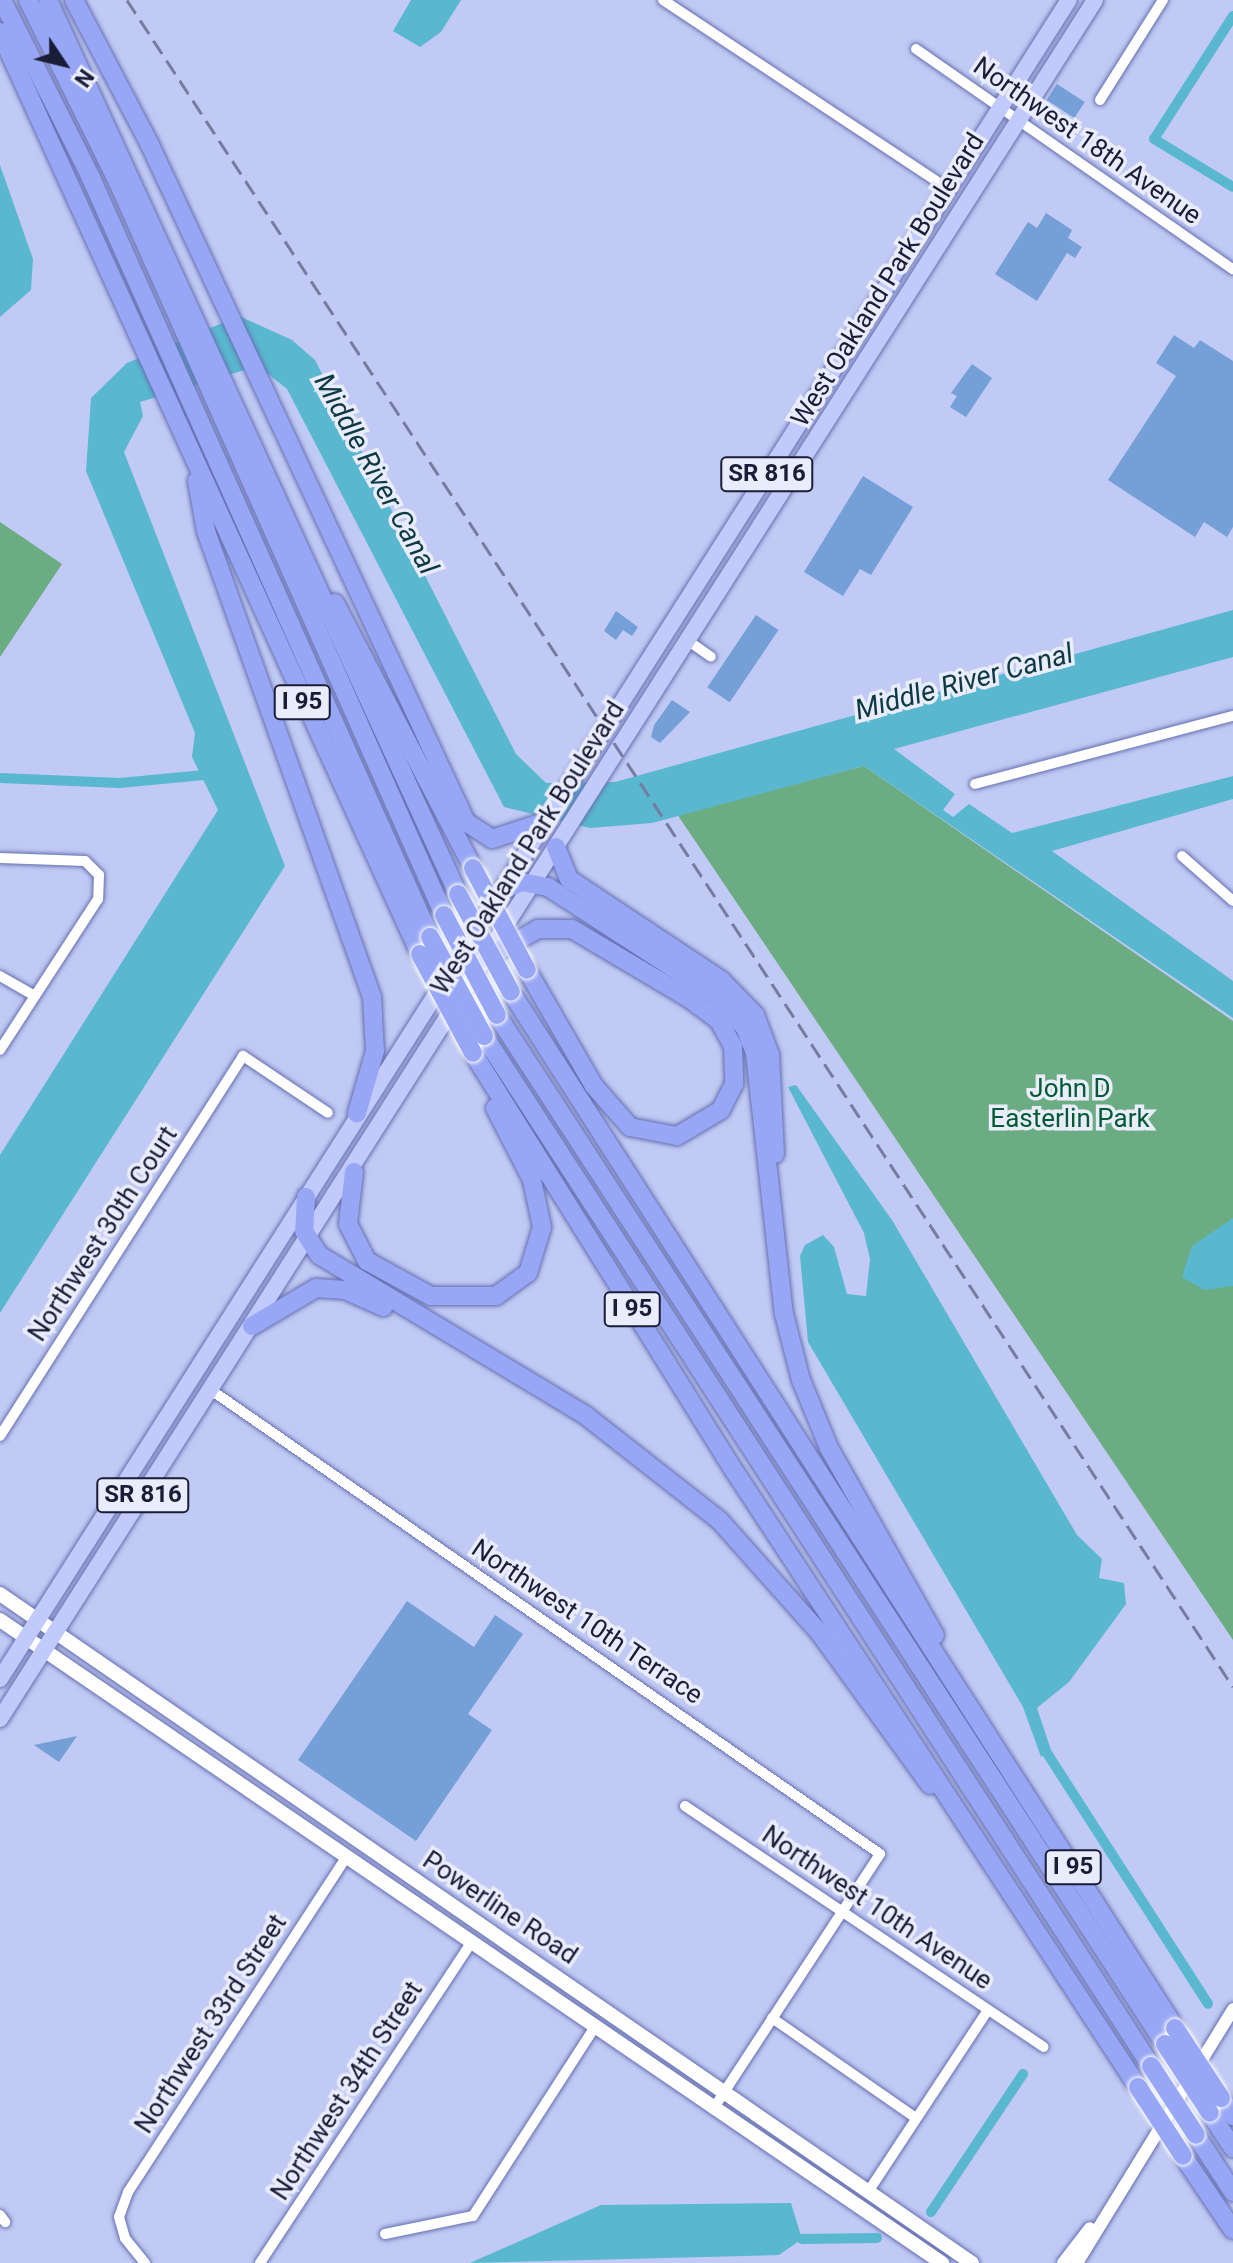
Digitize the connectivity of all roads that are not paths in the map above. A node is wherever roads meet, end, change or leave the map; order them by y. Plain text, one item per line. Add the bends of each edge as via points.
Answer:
1 (2, 0) edge
2 (28, 0) edge
3 (48, 0) edge
4 (74, 0) edge
5 (663, 0) edge
6 (1069, 0) edge
7 (1095, 0) edge
8 (1163, 0) edge
9 (0, 32) edge
10 (916, 49) dead end
11 (1100, 100) dead end
12 (998, 110) junction
13 (1017, 121) junction
14 (949, 189) junction
15 (958, 215) junction
16 (1233, 269) edge
17 (193, 330) junction
18 (155, 347) junction
19 (212, 375) junction
20 (830, 375) junction
21 (175, 391) junction
22 (837, 405) junction
23 (190, 447) junction
24 (773, 464) junction
25 (779, 497) junction
26 (301, 550) junction
27 (683, 606) junction
28 (687, 640) junction
29 (652, 654) junction
30 (711, 657) dead end
31 (1233, 716) edge
32 (975, 784) dead end
33 (541, 823) junction
34 (559, 842) junction
35 (1182, 856) dead end
36 (0, 858) edge
37 (534, 882) junction
38 (496, 893) junction
39 (1233, 901) edge
40 (486, 958) junction
41 (0, 976) edge
42 (35, 996) junction
43 (0, 1050) edge
44 (473, 1053) junction
45 (328, 1113) dead end
46 (357, 1113) junction
47 (354, 1172) junction
48 (306, 1197) junction
49 (308, 1242) junction
50 (779, 1277) junction
51 (252, 1326) junction
52 (462, 1344) junction
53 (208, 1351) junction
54 (211, 1390) junction
55 (764, 1390) junction
56 (0, 1436) edge
57 (825, 1524) junction
58 (0, 1594) edge
59 (0, 1620) edge
60 (38, 1620) junction
61 (56, 1632) junction
62 (26, 1638) junction
63 (44, 1650) junction
64 (863, 1666) junction
65 (0, 1679) edge
66 (970, 1706) junction
67 (0, 1719) edge
68 (281, 1786) junction
69 (969, 1786) junction
70 (251, 1792) junction
71 (271, 1806) junction
72 (685, 1806) dead end
73 (320, 1814) junction
74 (969, 1829) junction
75 (346, 1858) junction
76 (842, 1911) junction
77 (440, 1922) junction
78 (481, 1923) junction
79 (471, 1943) junction
80 (515, 1947) junction
81 (1233, 2009) edge
82 (988, 2010) junction
83 (772, 2018) junction
84 (595, 2027) junction
85 (1170, 2036) junction
86 (1044, 2047) dead end
87 (725, 2091) junction
88 (1216, 2106) junction
89 (713, 2109) junction
90 (1233, 2116) edge
91 (916, 2118) junction
92 (1233, 2148) edge
93 (868, 2192) junction
94 (1233, 2192) edge
95 (1098, 2220) junction
96 (1233, 2230) edge
97 (385, 2234) dead end
98 (145, 2263) edge
99 (260, 2263) edge
100 (942, 2263) edge
101 (972, 2263) edge
102 (1063, 2263) edge
103 (1077, 2263) edge

1 - 18 highway
2 - 17 highway
3 - 17 highway, I 95
4 - 33 highway via 466,822 492,839
5 - 14 street
6 - 12 main road, West Oakland Park Boulevard / SR 816
7 - 13 main road, West Oakland Park Boulevard / SR 816
8 - 11 street
9 - 18 highway, I 95
10 - 12 street, Northwest 18th Avenue
12 - 13 street, Northwest 18th Avenue
12 - 14 main road, West Oakland Park Boulevard / SR 816
13 - 15 main road, West Oakland Park Boulevard / SR 816
13 - 16 street, Northwest 18th Avenue
14 - 15 main road
14 - 20 main road, West Oakland Park Boulevard / SR 816
15 - 22 main road, West Oakland Park Boulevard / SR 816
17 - 19 highway, I 95
18 - 21 highway, I 95
19 - 26 highway, I 95
19 - 57 highway, bridge via 444,915 497,1015
20 - 22 main road
20 - 24 main road, West Oakland Park Boulevard / SR 816
21 - 23 highway, I 95
21 - 69 highway, bridge via 430,937 484,1036
22 - 25 main road, West Oakland Park Boulevard / SR 816
23 - 44 highway, I 95, bridge via 420,954
23 - 46 highway via 206,531 372,997 375,1051
24 - 25 main road
24 - 27 main road, West Oakland Park Boulevard / SR 816
25 - 28 main road, West Oakland Park Boulevard / SR 816
26 - 40 highway, bridge via 348,624 473,868 527,970 590,1079 630,1127 677,1136 721,1110 734,1084 733,1046 719,1021 690,999 572,929 531,932
26 - 55 highway, I 95, bridge via 458,894 511,992
27 - 28 main road
27 - 29 main road, West Oakland Park Boulevard / SR 816
28 - 29 main road via 668,642
28 - 30 street
28 - 34 main road, West Oakland Park Boulevard / SR 816
29 - 33 main road, West Oakland Park Boulevard / SR 816
31 - 32 street
33 - 38 main road, West Oakland Park Boulevard / SR 816
34 - 37 main road, West Oakland Park Boulevard / SR 816
34 - 50 highway via 569,879 721,980 763,1030
35 - 39 street
36 - 42 street via 85,861 99,875 98,899
37 - 38 highway
37 - 40 main road, West Oakland Park Boulevard / SR 816
37 - 50 highway via 708,989 741,1020 755,1053
38 - 46 main road, West Oakland Park Boulevard / SR 816
40 - 47 main road, West Oakland Park Boulevard / SR 816
41 - 42 street
42 - 43 street
44 - 47 highway via 540,1209 538,1251 523,1279 496,1296 461,1301 383,1274 349,1233
44 - 64 highway, I 95
45 - 56 street, Northwest 30th Court via 243,1056
46 - 48 main road, West Oakland Park Boulevard / SR 816
47 - 49 main road, West Oakland Park Boulevard / SR 816
48 - 49 highway
48 - 53 main road, West Oakland Park Boulevard / SR 816
49 - 51 main road, West Oakland Park Boulevard / SR 816
49 - 52 highway
50 - 66 highway via 791,1347 814,1416 911,1584
51 - 52 highway via 293,1297 330,1288
51 - 54 main road, West Oakland Park Boulevard / SR 816
52 - 74 highway via 607,1430 720,1521 819,1632 910,1764
53 - 54 main road
53 - 60 main road, West Oakland Park Boulevard / SR 816
54 - 61 main road, West Oakland Park Boulevard / SR 816
54 - 76 street, Northwest 10th Terrace via 880,1854
55 - 57 highway
55 - 66 highway, I 95
57 - 85 highway
58 - 60 main road, Powerline Road
59 - 62 main road, Powerline Road
60 - 61 main road, Powerline Road
60 - 62 main road, West Oakland Park Boulevard / SR 816
61 - 63 main road, West Oakland Park Boulevard / SR 816
61 - 68 main road, Powerline Road
62 - 63 main road, Powerline Road
62 - 65 main road, West Oakland Park Boulevard / SR 816
63 - 67 main road, West Oakland Park Boulevard / SR 816
63 - 70 main road, Powerline Road
64 - 69 highway
64 - 74 highway, I 95
66 - 85 highway, I 95
68 - 70 main road
68 - 73 main road, Powerline Road
69 - 94 highway, bridge
70 - 71 main road, Powerline Road
71 - 73 main road
71 - 75 main road, Powerline Road
72 - 76 street, Northwest 10th Avenue
73 - 78 main road, Powerline Road
74 - 96 highway, I 95, bridge
75 - 77 main road, Powerline Road
75 - 98 street, Northwest 33rd Street via 128,2192 119,2217 125,2238
76 - 82 street, Northwest 10th Avenue
76 - 83 street
77 - 78 main road
77 - 79 main road, Powerline Road
78 - 80 main road, Powerline Road
79 - 80 main road
79 - 84 main road, Powerline Road
79 - 99 street, Northwest 34th Street
80 - 87 main road, Powerline Road
81 - 95 street
82 - 86 street, Northwest 10th Avenue
82 - 91 street
83 - 87 street
83 - 91 street
84 - 89 main road, Powerline Road
84 - 97 street via 473,2216
85 - 88 highway, I 95, bridge
87 - 89 street
87 - 93 main road, Powerline Road
88 - 90 highway, I 95
88 - 92 highway
89 - 100 main road, Powerline Road
91 - 93 street
93 - 101 main road, Powerline Road
95 - 102 street
95 - 103 street

